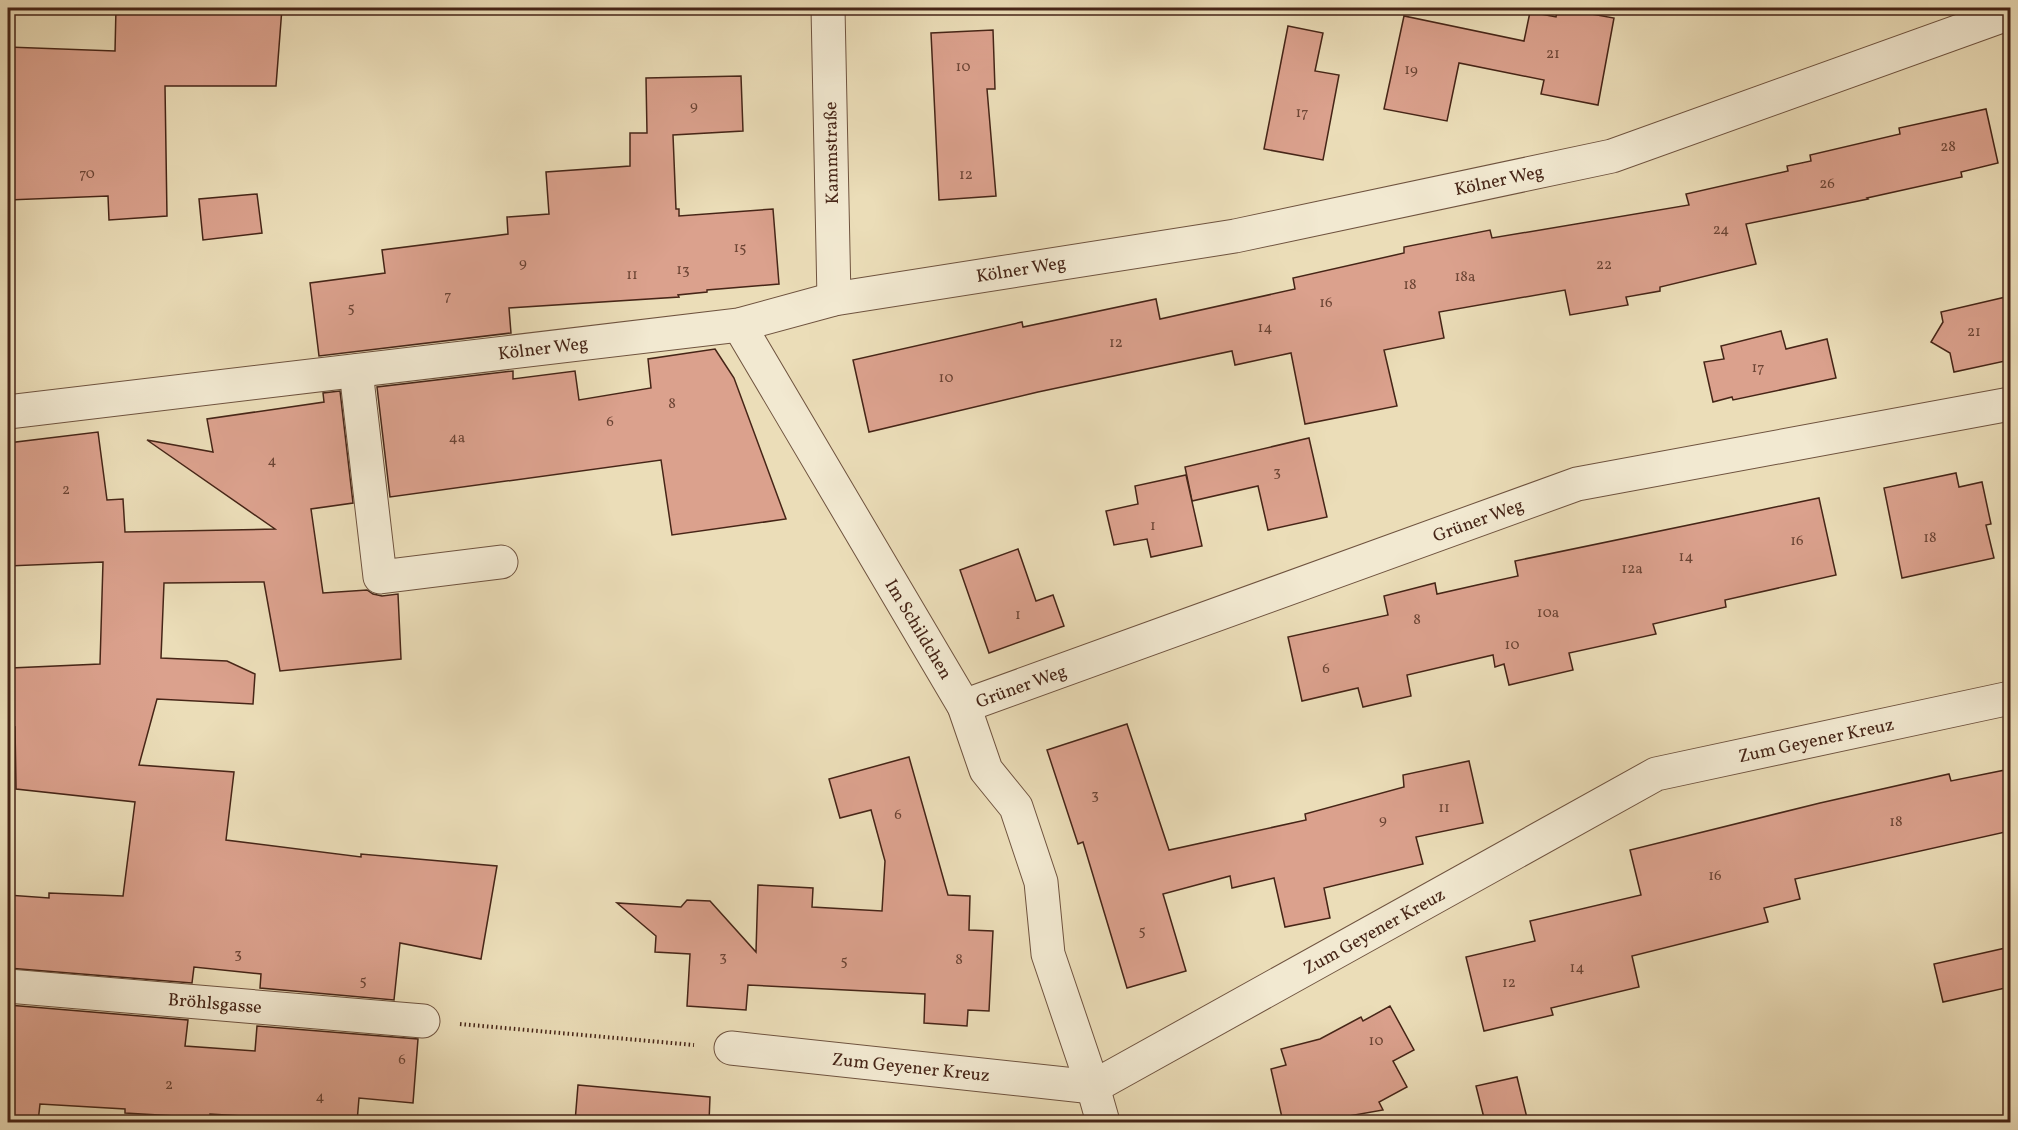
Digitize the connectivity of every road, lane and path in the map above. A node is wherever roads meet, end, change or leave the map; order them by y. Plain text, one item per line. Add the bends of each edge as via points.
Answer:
1 (828, 8) edge
2 (2010, 13) edge
3 (834, 298) junction
4 (739, 325) junction
5 (356, 371) junction
6 (2010, 404) edge
7 (8, 412) edge
8 (501, 562) dead end
9 (2010, 699) edge
10 (964, 706) junction
11 (8, 986) edge
12 (423, 1021) joint
13 (731, 1048) joint
14 (1094, 1087) junction
15 (1103, 1122) edge

1 - 3 street, Kammstraße
2 - 3 street, Kölner Weg via 1612,156 1235,236
3 - 4 street, Kölner Weg
4 - 5 street, Kölner Weg
4 - 10 street, Im Schildchen
5 - 7 street, Kölner Weg
5 - 8 street via 380,577
6 - 10 street, Grüner Weg via 1577,484
9 - 14 street, Zum Geyener Kreuz via 1656,774
10 - 14 street, Im Schildchen via 986,770 1016,807 1041,882 1048,954
11 - 12 street, Bröhlsgasse
12 - 13 path
13 - 14 street, Zum Geyener Kreuz
14 - 15 street, Im Schildchen

